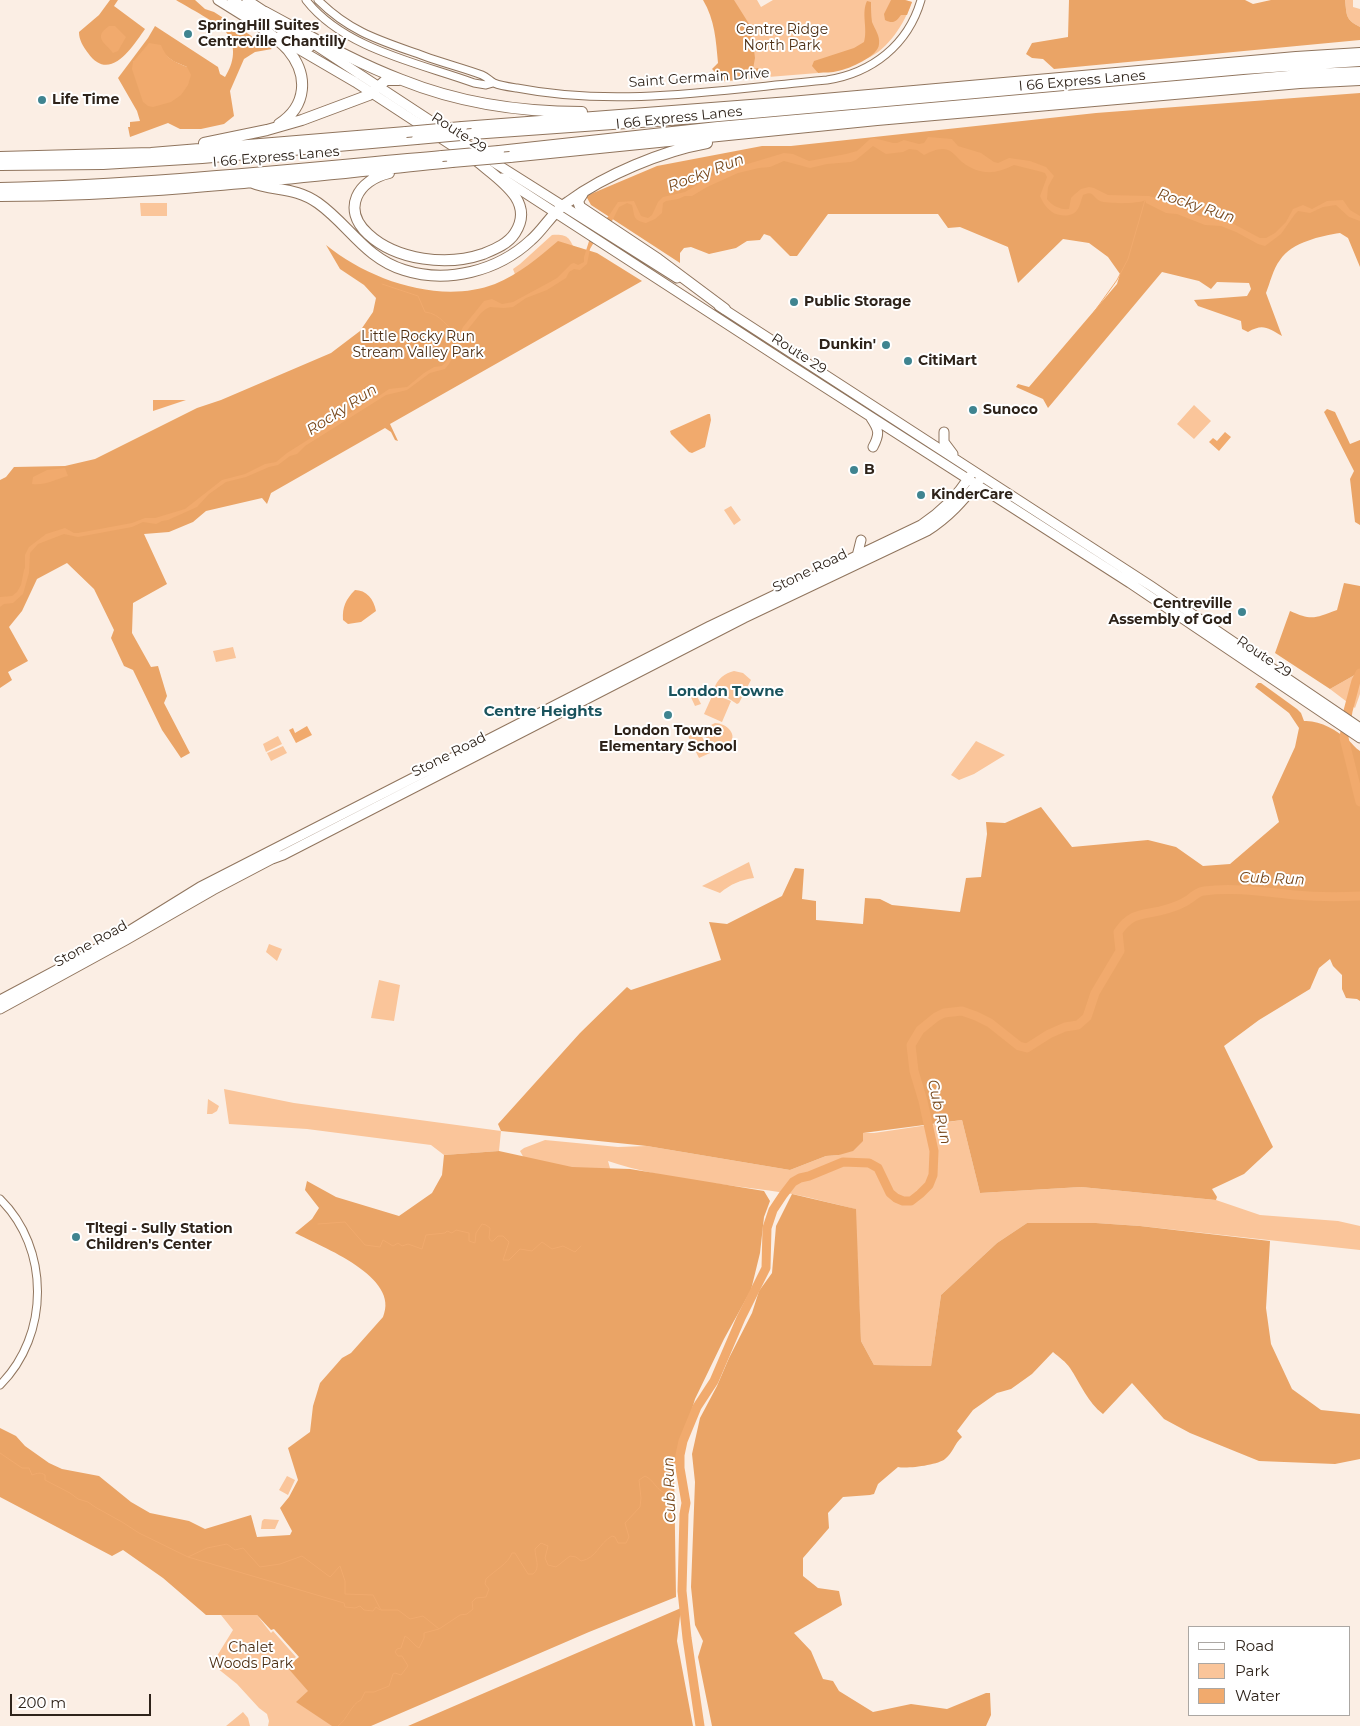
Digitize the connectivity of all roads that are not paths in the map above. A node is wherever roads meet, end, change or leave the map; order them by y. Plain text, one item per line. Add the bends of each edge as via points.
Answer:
1 (218, 0) edge
2 (232, 0) edge
3 (247, 0) edge
4 (306, 0) edge
5 (318, 0) edge
6 (921, 0) edge
7 (265, 12) junction
8 (257, 24) junction
9 (1360, 53) edge
10 (342, 62) junction
11 (1360, 62) edge
12 (1360, 72) edge
13 (402, 80) junction
14 (1360, 80) edge
15 (493, 83) junction
16 (375, 89) junction
17 (618, 116) junction
18 (267, 130) junction
19 (776, 130) junction
20 (151, 153) junction
21 (0, 157) edge
22 (477, 161) junction
23 (430, 164) junction
24 (0, 165) edge
25 (250, 182) junction
26 (0, 188) edge
27 (583, 192) junction
28 (0, 196) edge
29 (560, 209) junction
30 (592, 220) junction
31 (725, 309) joint
32 (869, 416) junction
33 (921, 436) junction
34 (873, 447) dead end
35 (958, 460) junction
36 (974, 471) junction
37 (982, 476) junction
38 (972, 482) junction
39 (861, 540) dead end
40 (857, 556) junction
41 (1354, 728) edge
42 (1360, 738) edge
43 (0, 1000) edge
44 (0, 1009) edge
45 (0, 1199) edge
46 (0, 1385) edge

1 - 8 main road, Route 29
2 - 10 main road via 304,44
3 - 7 main road, Route 29
4 - 15 street, Saint Germain Drive via 325,20 366,45 474,83
5 - 15 street, Saint Germain Drive via 342,22 360,32 483,75
6 - 15 street, Saint Germain Drive via 912,23 897,44 878,61 847,76 827,80 690,93 608,96 552,93
7 - 10 main road, Route 29
7 - 13 highway via 335,50
8 - 16 main road, Route 29
8 - 18 highway via 287,48 302,76 302,93 297,106 284,120
9 - 17 highway
10 - 16 main road, Route 29
11 - 24 highway, I 66 Express Lanes, bridge via 1244,69 192,159
12 - 26 highway, I 66 Express Lanes, bridge via 768,123 188,178
13 - 16 highway via 386,80
13 - 17 highway via 487,104
14 - 19 highway
16 - 18 highway via 302,120
16 - 22 main road, Route 29
16 - 29 main road, Route 29
17 - 20 highway, bridge
18 - 20 highway
19 - 23 highway, bridge
19 - 27 highway via 668,152
20 - 21 highway
22 - 23 highway via 513,192 520,209 519,224 513,236 498,247 452,260 426,260 387,247 366,233 356,215 357,196 368,181
22 - 29 main road, Route 29
23 - 25 highway
25 - 28 highway
25 - 29 highway via 310,198 377,258 424,274 463,273 504,260 532,240
27 - 29 highway
27 - 30 highway via 578,204
29 - 30 main road, Route 29
29 - 32 main road, Route 29 via 585,232
30 - 31 highway via 658,259
31 - 33 main road, Route 29
32 - 34 main road via 878,433
32 - 38 main road, Route 29
33 - 35 main road, Route 29
33 - 35 main road via 936,438 944,432 944,442
35 - 36 main road, Route 29
36 - 37 main road, Route 29
36 - 38 main road, Stone Road
37 - 38 main road, Stone Road
37 - 41 main road, Route 29 via 1339,713
38 - 40 main road, Stone Road via 921,525
38 - 41 main road, Route 29 via 1130,583 1339,724
38 - 44 main road, Stone Road via 950,515 927,531 744,618 264,863
39 - 40 main road
40 - 43 main road, Stone Road via 726,618 200,887 124,934
41 - 42 main road, Route 29
45 - 46 street via 27,1238 37,1270 38,1290 30,1338

